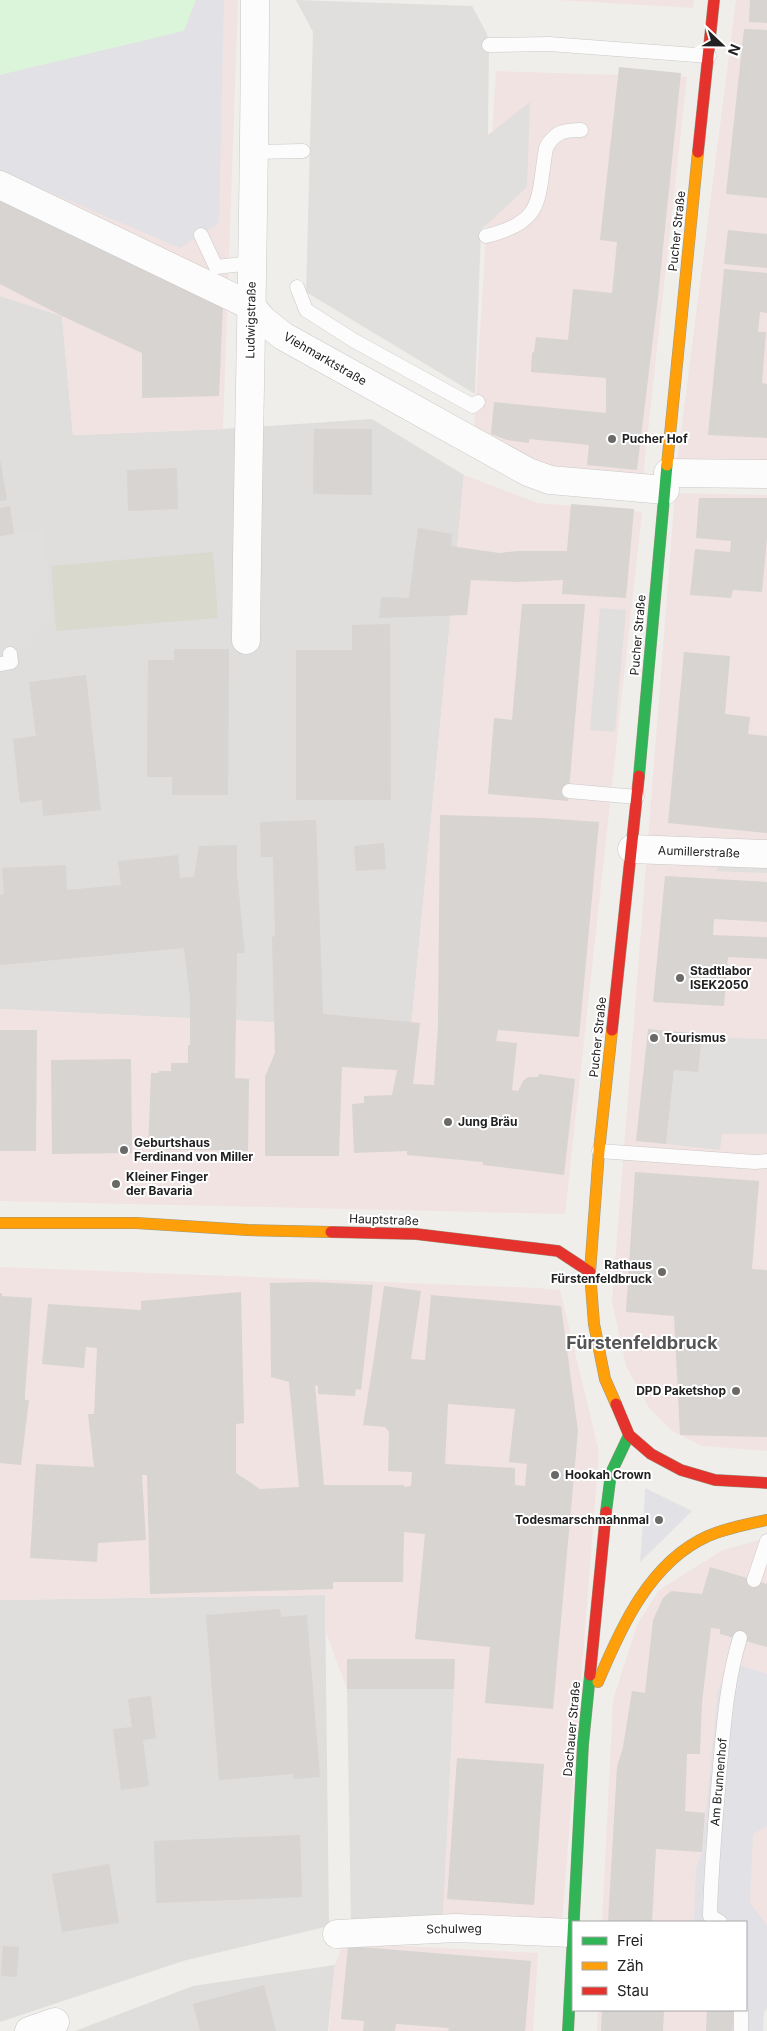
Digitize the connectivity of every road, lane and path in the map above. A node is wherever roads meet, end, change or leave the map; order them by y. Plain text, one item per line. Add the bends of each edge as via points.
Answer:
1 (255, 0) edge
2 (714, 0) edge
3 (489, 45) dead end
4 (708, 56) junction
5 (581, 130) dead end
6 (303, 151) dead end
7 (255, 152) junction
8 (0, 185) edge
9 (201, 235) dead end
10 (486, 236) dead end
11 (252, 263) junction
12 (297, 287) dead end
13 (251, 306) junction
14 (478, 402) dead end
15 (767, 474) edge
16 (666, 482) junction
17 (246, 640) dead end
18 (10, 654) dead end
19 (0, 664) edge
20 (568, 791) dead end
21 (637, 797) junction
22 (632, 849) junction
23 (767, 854) edge
24 (599, 1150) junction
25 (767, 1161) edge
26 (0, 1222) edge
27 (590, 1272) junction
28 (629, 1435) junction
29 (767, 1483) edge
30 (767, 1520) edge
31 (767, 1541) edge
32 (754, 1580) dead end
33 (740, 1638) dead end
34 (587, 1709) junction
35 (573, 1921) edge
36 (718, 1921) edge
37 (572, 1933) edge
38 (337, 1934) dead end
39 (741, 2011) edge
40 (55, 2022) dead end
41 (740, 2029) dead end
42 (29, 2031) edge
43 (568, 2031) edge

1 - 7 street, Ludwigstraße
2 - 4 street, Pucher Straße
3 - 4 lane via 549,44
4 - 16 street, Pucher Straße
5 - 10 lane via 564,130 549,142 537,205 531,214 518,226
6 - 7 lane
7 - 11 street, Ludwigstraße
8 - 13 street, Viehmarktstraße
9 - 11 lane via 216,267
11 - 13 street, Ludwigstraße
12 - 14 lane via 306,310 353,340 473,406
13 - 16 street, Viehmarktstraße via 283,336 528,472 550,480
13 - 17 street, Ludwigstraße
15 - 16 street, Viehmarktstraße
16 - 21 street, Pucher Straße
18 - 19 lane via 11,662
20 - 21 lane
21 - 22 street, Pucher Straße
22 - 23 street, Aumillerstraße
22 - 24 street, Pucher Straße
24 - 25 lane
24 - 27 street, Pucher Straße
26 - 27 street, Hauptstraße via 136,1222 248,1230 416,1234 558,1251
27 - 28 street via 594,1324 605,1379
28 - 29 street via 651,1454 681,1470 715,1480
28 - 34 street, Dachauer Straße via 612,1473
30 - 34 street via 718,1532 674,1558 634,1605
31 - 32 lane
33 - 36 lane, Am Brunnenhof via 732,1663 725,1718 711,1870 710,1916
34 - 35 street, Dachauer Straße
37 - 38 street, Schulweg via 456,1928
37 - 43 street, Dachauer Straße
39 - 41 lane
40 - 42 street

